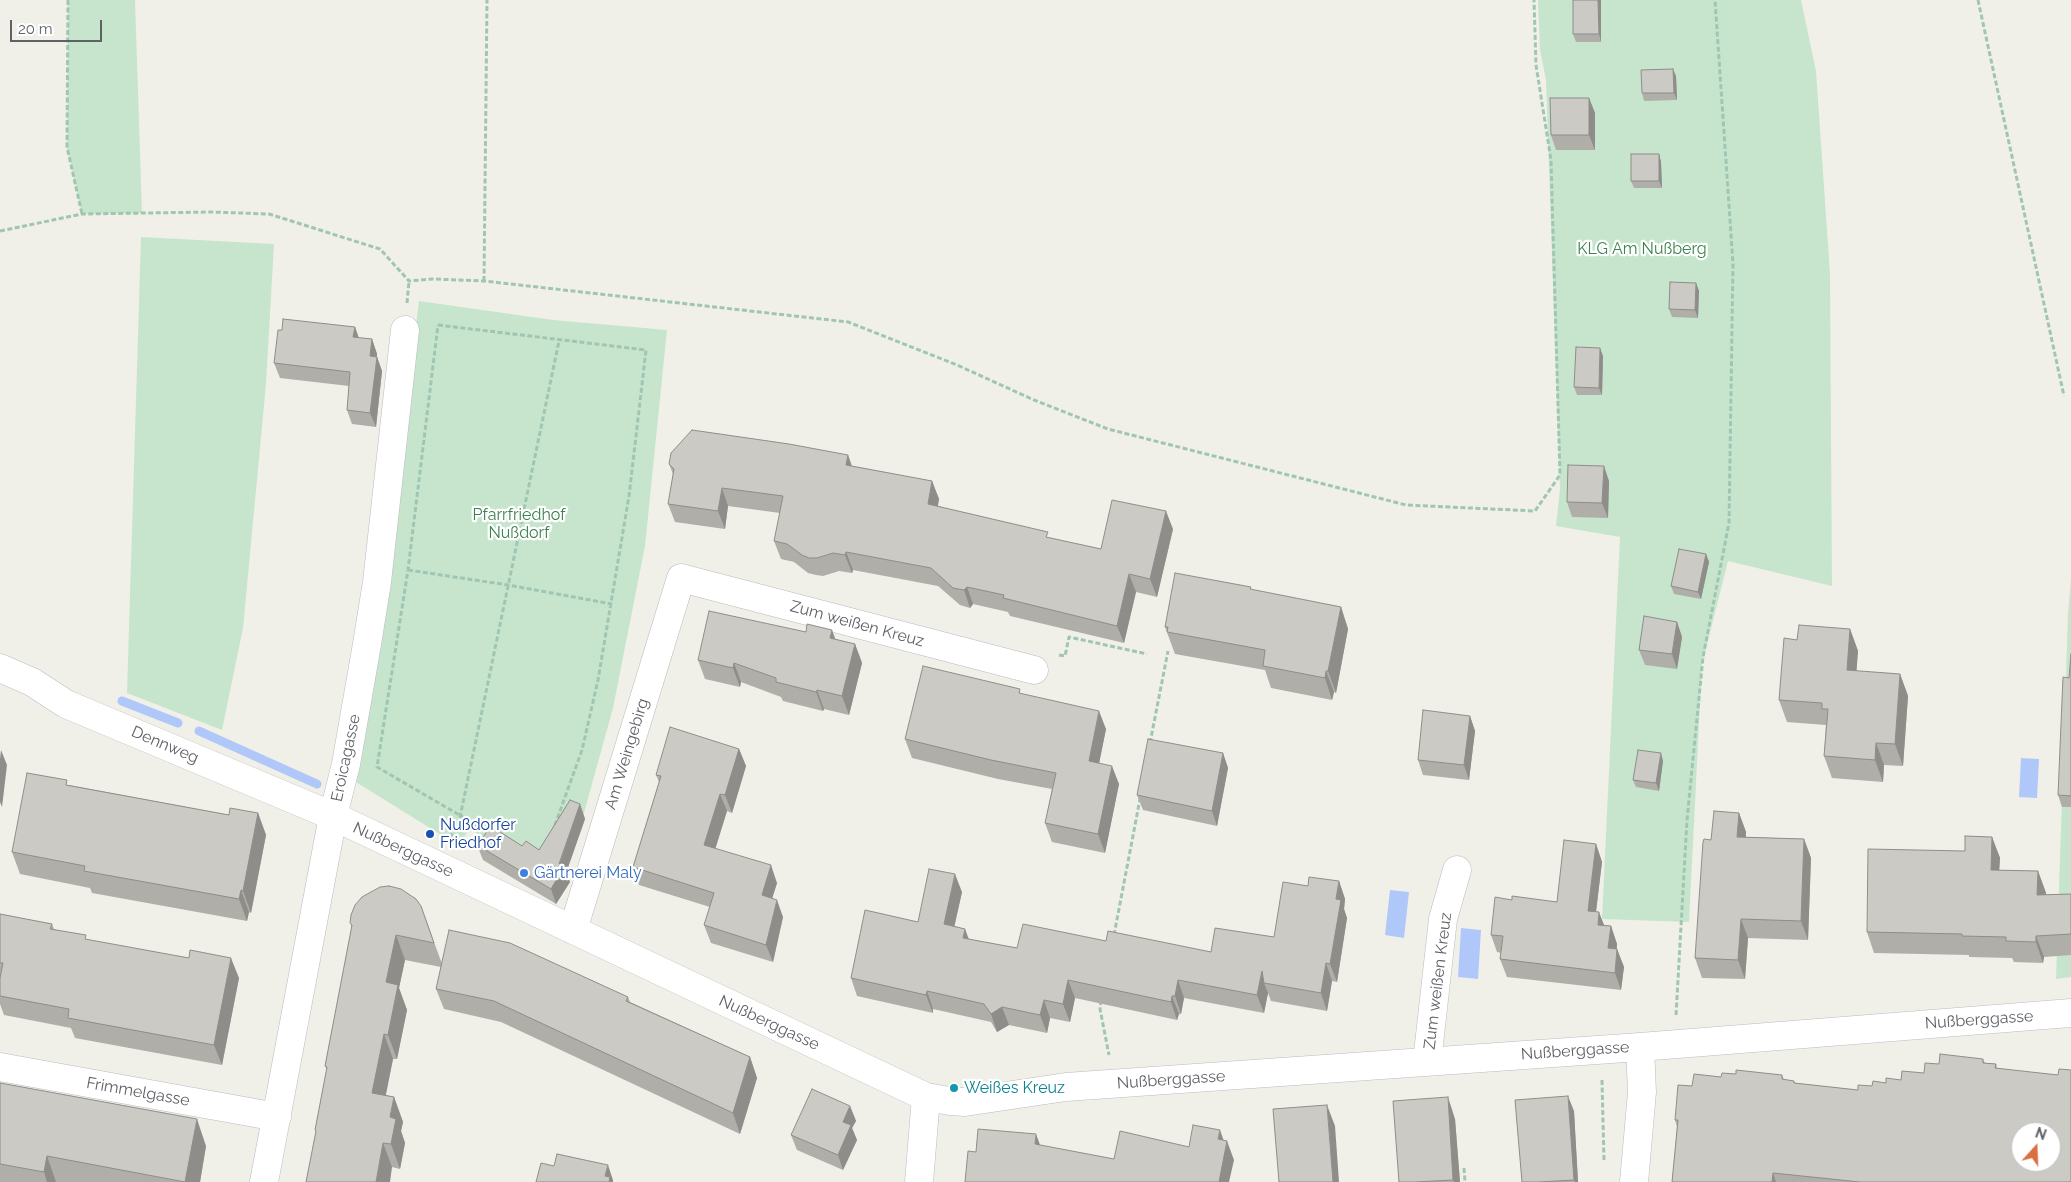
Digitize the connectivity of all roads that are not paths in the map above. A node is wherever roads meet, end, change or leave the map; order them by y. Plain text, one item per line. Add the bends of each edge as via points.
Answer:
1 (405, 330) dead end
2 (681, 578) joint
3 (0, 668) edge
4 (1034, 670) road end
5 (333, 816) junction
6 (1457, 870) dead end
7 (573, 930) junction
8 (2071, 1013) edge
9 (1640, 1047) junction
10 (1427, 1062) junction
11 (0, 1066) edge
12 (926, 1097) junction
13 (277, 1118) junction
14 (264, 1182) edge
15 (919, 1182) edge
16 (1634, 1182) edge

1 - 5 street, Eroicagasse via 377,582 346,764
2 - 4 street, Zum weißen Kreuz
2 - 7 street, Am Weingebirg
3 - 5 street, Dennweg via 32,682 66,704
5 - 7 street, Nußberggasse
5 - 13 street, Eroicagasse
6 - 10 street, Zum weißen Kreuz via 1444,919
7 - 12 street, Nußberggasse
8 - 9 street, Nußberggasse
9 - 10 street, Nußberggasse
9 - 16 street via 1642,1092
10 - 12 street, Nußberggasse via 1066,1088 965,1102
11 - 13 street, Frimmelgasse
12 - 15 street
13 - 14 street, Eroicagasse

